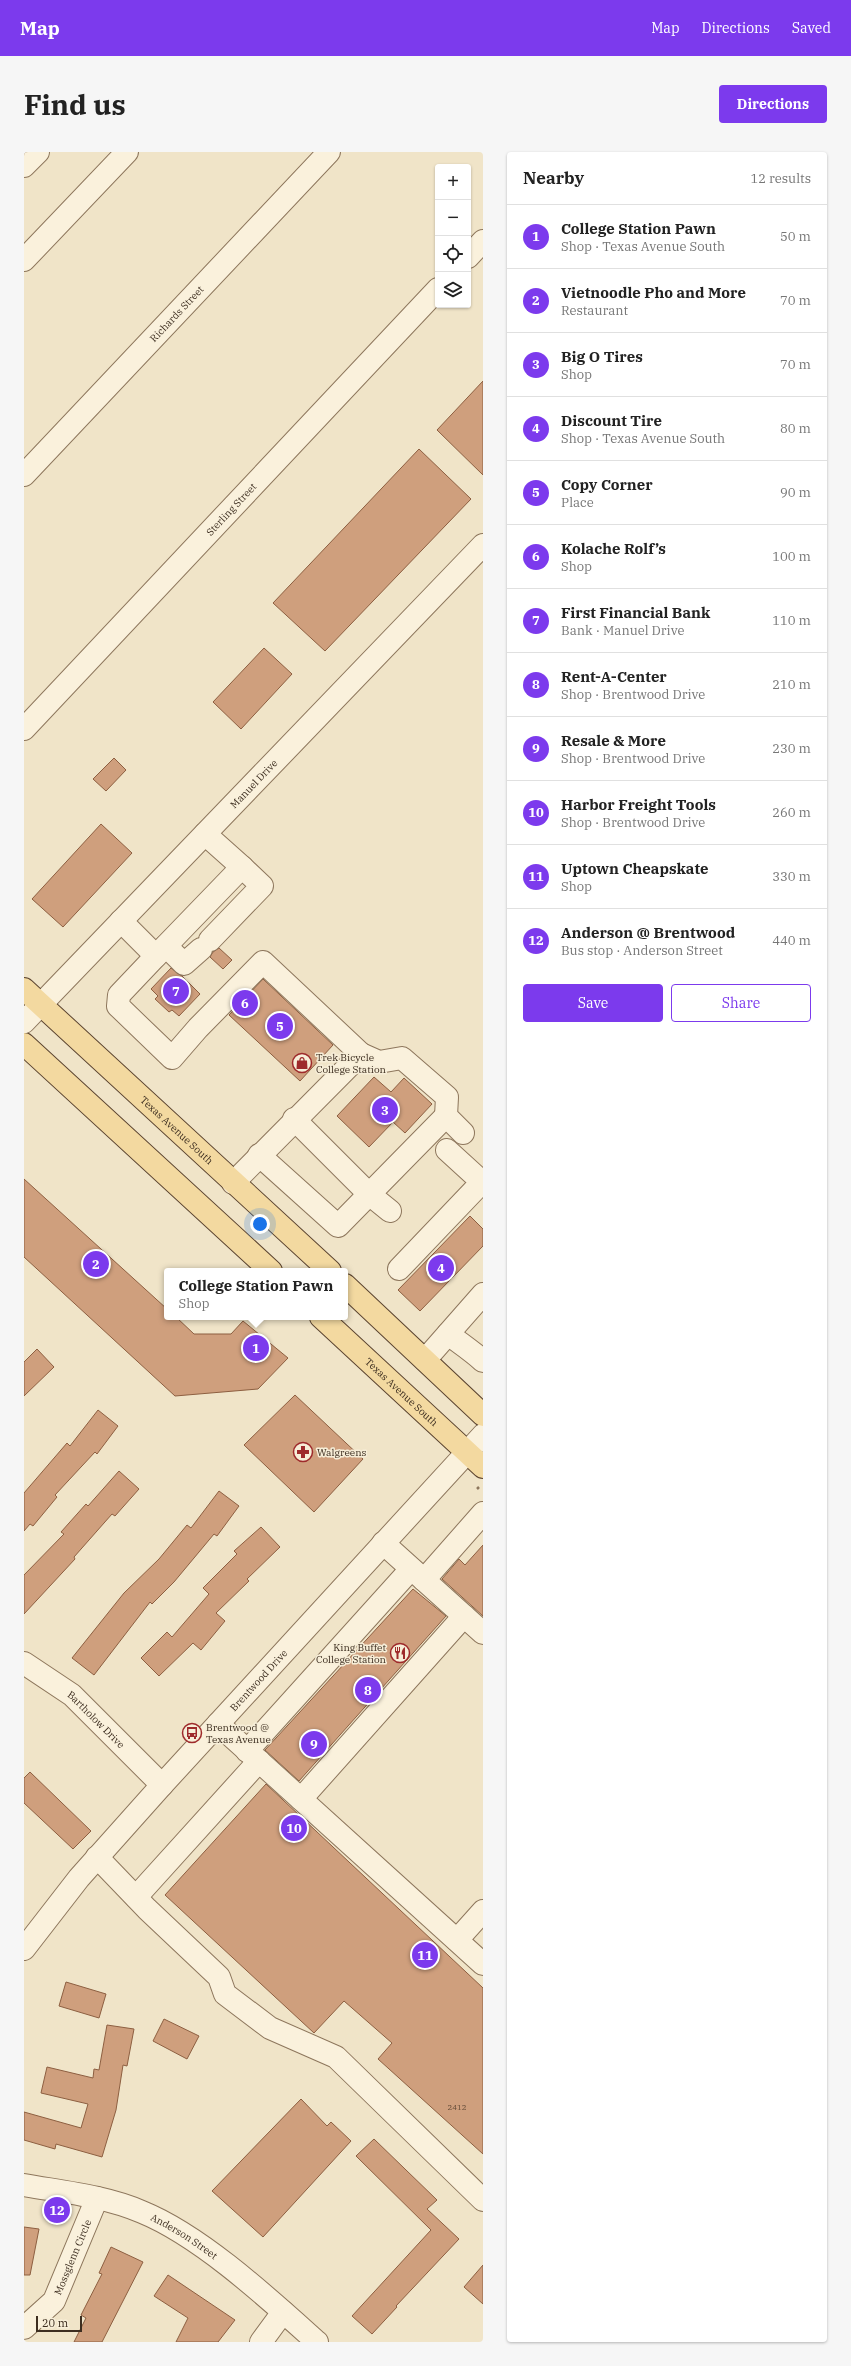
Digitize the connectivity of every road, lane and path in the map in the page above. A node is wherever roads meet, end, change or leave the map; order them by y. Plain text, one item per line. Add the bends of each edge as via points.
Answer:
1 (38, 152) edge
2 (126, 152) edge
3 (329, 152) edge
4 (24, 166) edge
5 (483, 241) edge
6 (471, 254) edge
7 (24, 260) edge
8 (435, 292) edge
9 (24, 475) edge
10 (483, 545) edge
11 (24, 729) edge
12 (205, 834) junction
13 (242, 867) junction
14 (121, 921) junction
15 (161, 951) junction
16 (24, 989) edge
17 (41, 1005) junction
18 (24, 1022) edge
19 (24, 1044) edge
20 (361, 1054) junction
21 (446, 1116) junction
22 (294, 1120) junction
23 (463, 1133) dead end
24 (447, 1150) dead end
25 (259, 1155) junction
26 (483, 1182) edge
27 (233, 1183) junction
28 (369, 1194) junction
29 (390, 1211) dead end
30 (268, 1268) edge
31 (327, 1268) edge
32 (399, 1269) dead end
33 (348, 1288) edge
34 (483, 1294) edge
35 (325, 1320) edge
36 (453, 1337) junction
37 (425, 1360) junction
38 (483, 1361) edge
39 (483, 1372) edge
40 (483, 1415) edge
41 (483, 1435) edge
42 (467, 1451) junction
43 (480, 1481) edge
44 (483, 1513) edge
45 (383, 1544) junction
46 (418, 1575) junction
47 (464, 1616) junction
48 (483, 1633) edge
49 (24, 1663) edge
50 (218, 1724) junction
51 (253, 1756) junction
52 (162, 1785) junction
53 (301, 1799) junction
54 (97, 1857) junction
55 (136, 1897) junction
56 (483, 1911) edge
57 (457, 1940) junction
58 (24, 1949) edge
59 (482, 1962) edge
60 (24, 2185) edge
61 (97, 2198) junction
62 (483, 2200) edge
63 (283, 2312) junction
64 (24, 2328) edge
65 (261, 2342) edge
66 (316, 2342) edge

1 - 4 street
2 - 7 street
3 - 9 street, Richards Street
5 - 6 street
8 - 11 street, Sterling Street
10 - 12 street, Manuel Drive
12 - 13 street
12 - 14 street, Manuel Drive
13 - 15 street
13 - 15 street via 262,886 184,964
14 - 15 street
14 - 17 street, Manuel Drive
15 - 20 street via 119,995 118,1006 172,1058 263,962
16 - 17 main road, Texas Avenue South
17 - 18 street, Manuel Drive
17 - 27 main road, Texas Avenue South
19 - 30 main road
20 - 21 street via 379,1062 402,1058 447,1097
20 - 22 street
21 - 23 street
21 - 28 street
22 - 25 street
22 - 28 street
24 - 26 street
25 - 27 street
25 - 28 street via 338,1226
26 - 32 street
27 - 31 main road, Texas Avenue South
28 - 29 street
33 - 37 main road
34 - 36 street
35 - 42 main road, Texas Avenue South
36 - 37 street
36 - 38 street via 464,1343
36 - 39 street via 458,1350
37 - 40 main road
41 - 42 street, Brentwood Drive
42 - 43 main road, Texas Avenue South
42 - 45 street, Brentwood Drive
44 - 46 street
45 - 46 street
45 - 50 street, Brentwood Drive
46 - 47 street
46 - 51 street
47 - 48 street
47 - 53 street
49 - 52 street, Bartholow Drive via 72,1695
50 - 51 street
50 - 52 street, Brentwood Drive
51 - 53 street
51 - 55 street
52 - 54 street, Brentwood Drive
53 - 57 street
54 - 55 street
54 - 58 street, Brentwood Drive
55 - 62 street via 219,1977 225,1994 270,2028 336,2057
56 - 57 street
57 - 59 street
60 - 61 street, Anderson Street
61 - 63 street, Anderson Street via 142,2212 179,2231 225,2264
61 - 64 street, Mossglenn Circle via 54,2301
63 - 65 street
63 - 66 street, Anderson Street

